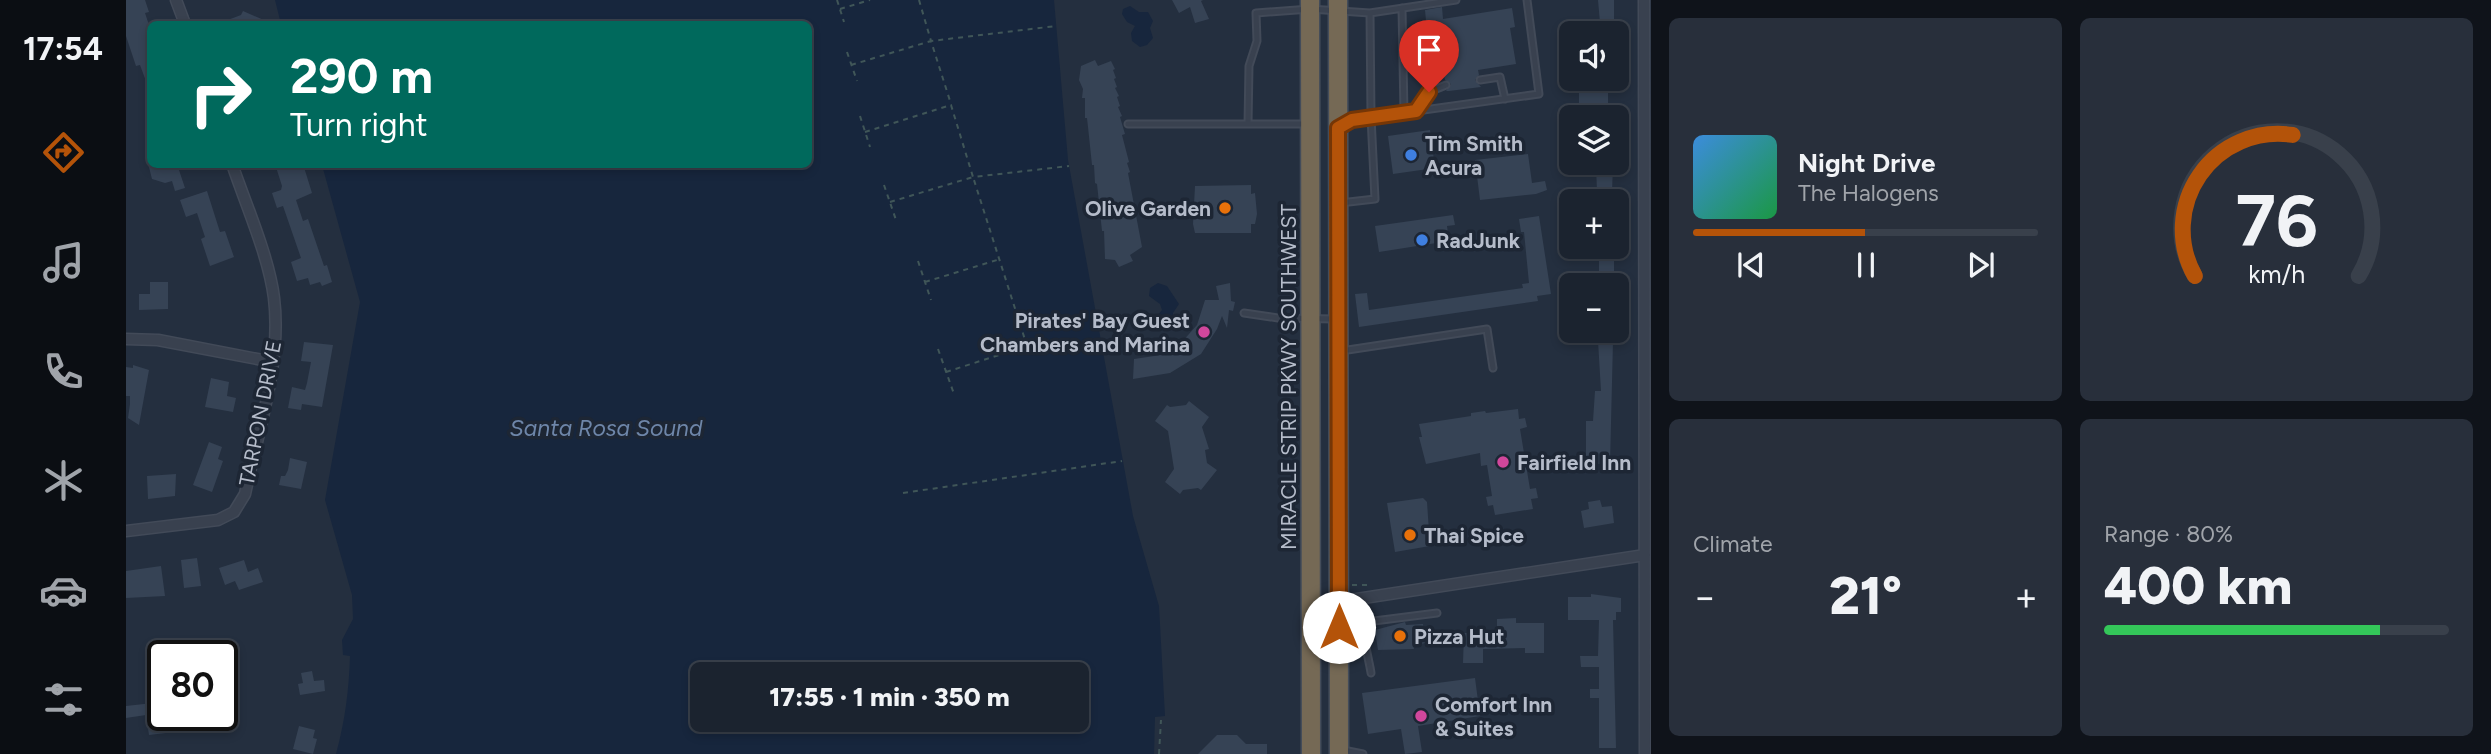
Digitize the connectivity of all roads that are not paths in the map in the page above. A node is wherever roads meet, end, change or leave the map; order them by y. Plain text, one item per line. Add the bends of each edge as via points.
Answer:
1 (176, 0) edge
2 (1456, 0) edge
3 (1527, 0) edge
4 (1644, 0) edge
5 (1310, 5) edge
6 (1338, 6) edge
7 (1402, 8) junction
8 (1370, 13) junction
9 (184, 21) edge
10 (1480, 80) dead end
11 (1446, 85) dead end
12 (1505, 99) junction
13 (1416, 111) junction
14 (1404, 113) junction
15 (1371, 117) junction
16 (1128, 124) dead end
17 (1248, 124) junction
18 (1310, 125) junction
19 (1338, 128) junction
20 (1648, 140) edge
21 (233, 168) edge
22 (1338, 203) junction
23 (1244, 313) dead end
24 (1312, 319) junction
25 (1338, 319) junction
26 (126, 339) edge
27 (1338, 352) junction
28 (273, 362) junction
29 (1493, 368) dead end
30 (1648, 509) edge
31 (126, 531) edge
32 (1644, 555) junction
33 (1339, 602) junction
34 (1311, 606) junction
35 (1437, 613) dead end
36 (1371, 673) dead end
37 (1339, 752) edge
38 (1311, 754) edge
39 (1363, 754) edge
40 (1645, 754) edge

1 - 9 street
2 - 7 lane
3 - 12 lane via 1539,94
4 - 20 street
5 - 6 lane
5 - 17 lane via 1256,13 1257,41 1248,66
5 - 18 highway, MIRACLE STRIP PKWY SOUTHWEST
6 - 8 lane
6 - 19 highway
7 - 8 lane
7 - 14 lane
8 - 15 lane
10 - 12 lane via 1500,77
11 - 13 lane via 1429,92
12 - 13 lane
13 - 14 lane
14 - 15 lane
15 - 19 lane
15 - 22 lane via 1375,199
16 - 17 lane
17 - 18 lane
18 - 24 highway, MIRACLE STRIP PKWY SOUTHWEST
19 - 22 highway
20 - 30 street
21 - 28 street, TARPON DRIVE via 274,296
22 - 25 highway
23 - 24 lane
24 - 25 lane
24 - 34 highway, MIRACLE STRIP PKWY SOUTHWEST
25 - 27 highway
26 - 28 street via 158,340
27 - 29 lane via 1487,328
27 - 33 highway
28 - 31 street, TARPON DRIVE via 240,506 218,520
30 - 32 street
32 - 33 street
32 - 40 street
33 - 34 street
33 - 37 highway
34 - 38 highway, MIRACLE STRIP PKWY SOUTHWEST
35 - 36 lane via 1367,625
37 - 39 lane

